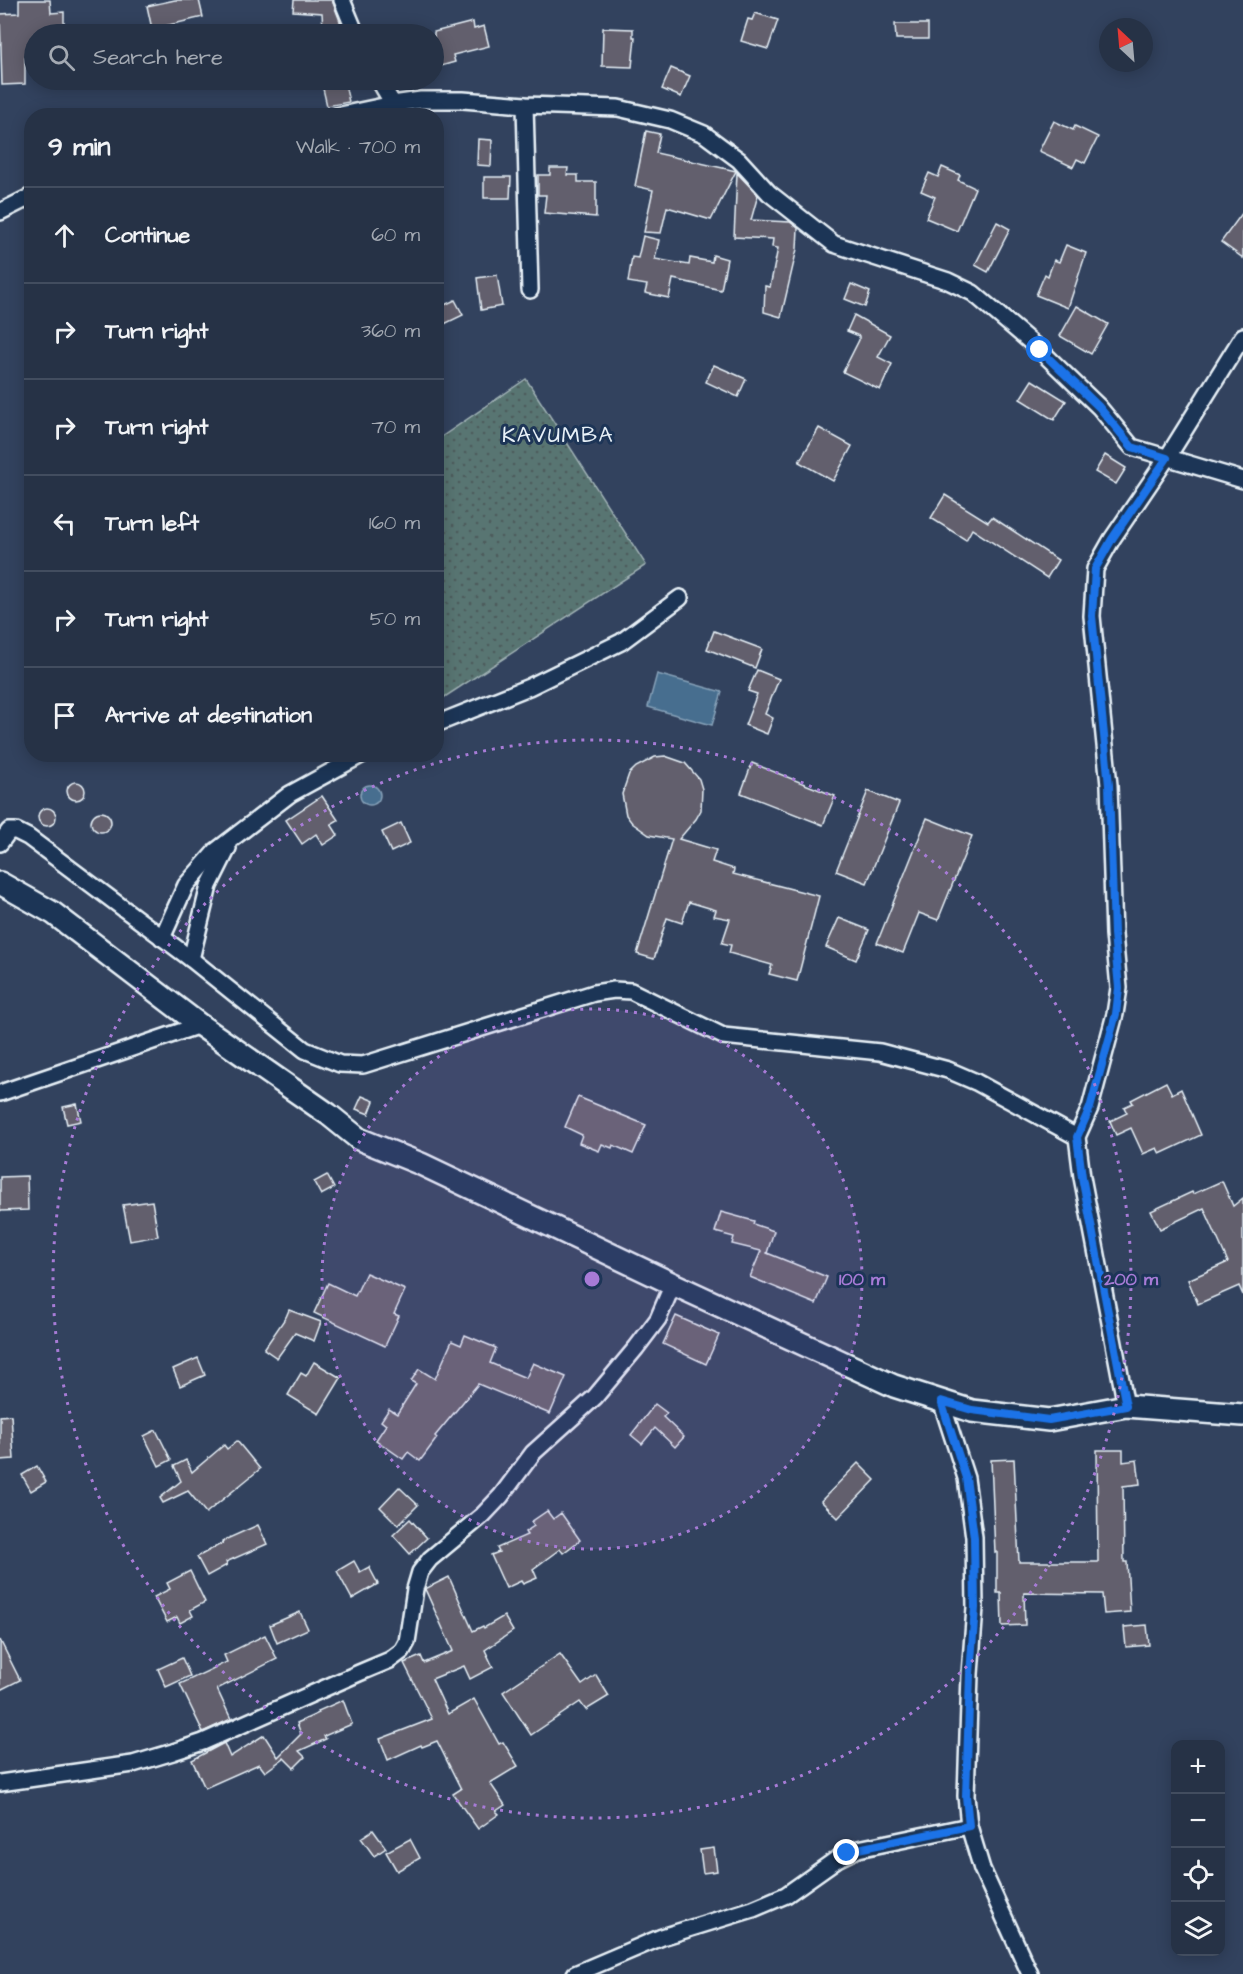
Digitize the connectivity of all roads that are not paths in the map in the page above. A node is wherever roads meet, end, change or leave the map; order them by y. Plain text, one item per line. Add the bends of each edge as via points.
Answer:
1 (342, 0) edge
2 (352, 24) edge
3 (385, 90) edge
4 (393, 104) junction
5 (525, 105) junction
6 (374, 108) edge
7 (24, 200) edge
8 (0, 212) edge
9 (530, 290) dead end
10 (1243, 336) edge
11 (1167, 458) junction
12 (1243, 480) edge
13 (680, 598) dead end
14 (444, 721) edge
15 (348, 762) edge
16 (234, 835) junction
17 (0, 843) edge
18 (0, 883) edge
19 (162, 938) junction
20 (191, 959) junction
21 (200, 1025) junction
22 (0, 1093) edge
23 (1077, 1137) junction
24 (673, 1284) junction
25 (941, 1401) junction
26 (1126, 1406) junction
27 (1243, 1415) edge
28 (0, 1783) edge
29 (969, 1826) junction
30 (575, 1974) edge
31 (1030, 1974) edge

1 - 2 street
3 - 4 street
4 - 5 street via 463,100
4 - 6 street
5 - 9 street
5 - 11 street via 618,108 670,120 704,134 739,160 769,193 834,244 948,281 973,293 1099,407 1132,447
7 - 8 street
10 - 11 street
11 - 12 street
11 - 23 street via 1095,569 1092,616 1109,785 1119,988 1116,1014 1090,1108
13 - 14 street via 621,642 530,687
15 - 16 street via 290,794
16 - 19 street via 186,885
16 - 20 street via 209,886
17 - 19 street via 9,831 28,837
18 - 21 street via 53,913
19 - 20 street
20 - 23 street via 304,1050 340,1064 363,1065 594,993 631,991 723,1036 880,1052 948,1070
21 - 22 street
21 - 24 street via 359,1139 421,1164
23 - 26 street
24 - 25 street via 894,1386
24 - 28 street via 657,1319 595,1397 533,1453 483,1515 420,1572 402,1651 173,1752 124,1766
25 - 26 street via 972,1410 1049,1420
25 - 29 street via 966,1478 974,1537 975,1608 966,1796
26 - 27 street
29 - 30 street via 858,1849 786,1895 662,1937
29 - 31 street via 982,1869

